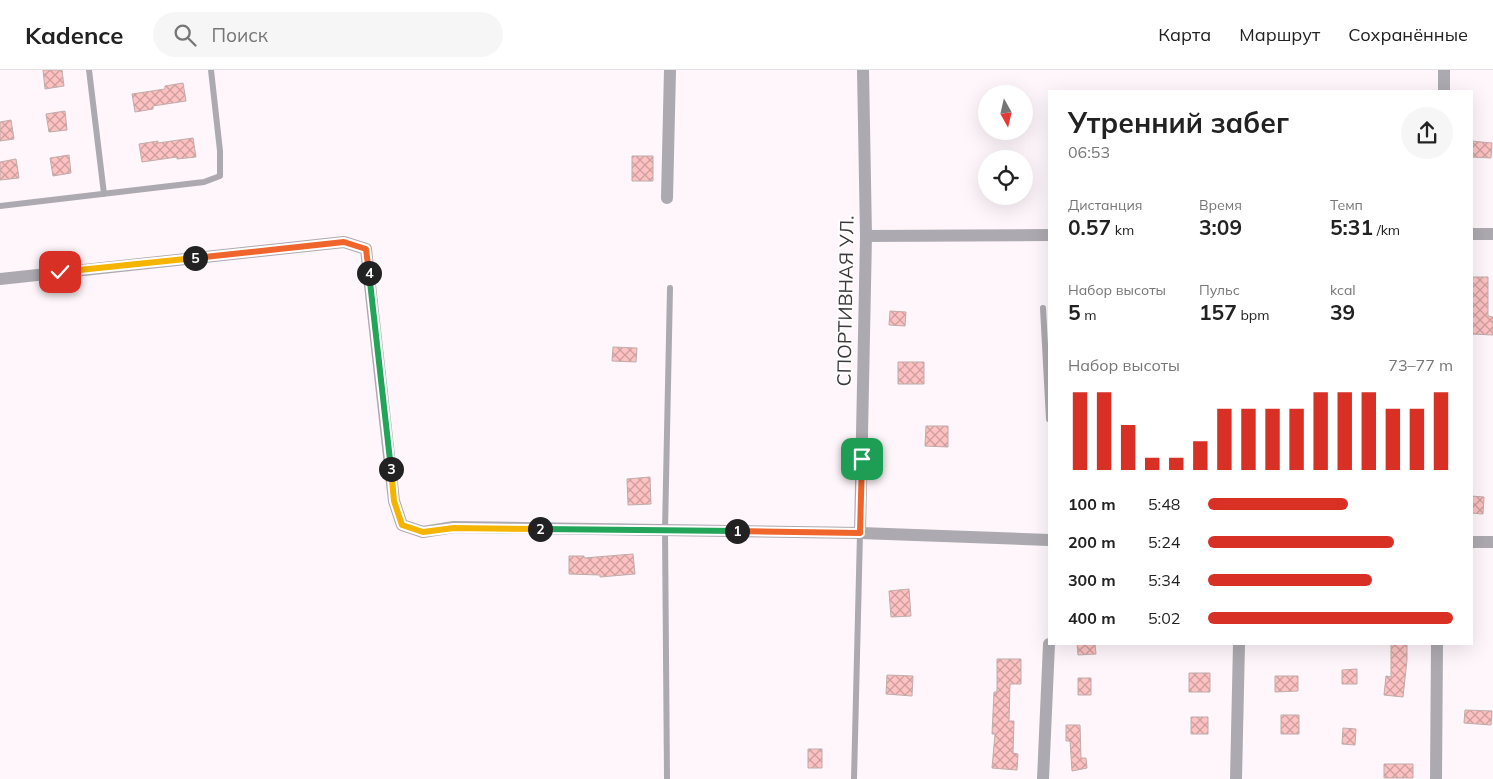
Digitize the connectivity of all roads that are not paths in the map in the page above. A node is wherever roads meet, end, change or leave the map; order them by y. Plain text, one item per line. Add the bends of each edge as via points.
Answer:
1 (89, 70) edge
2 (211, 70) edge
3 (670, 70) edge
4 (863, 70) edge
5 (1444, 70) edge
6 (1444, 90) edge
7 (104, 194) junction
8 (667, 198) dead end
9 (0, 206) edge
10 (1473, 234) edge
11 (1493, 234) edge
12 (866, 236) junction
13 (1048, 236) edge
14 (0, 279) edge
15 (670, 288) dead end
16 (1043, 308) dead end
17 (1048, 400) edge
18 (665, 530) junction
19 (860, 533) junction
20 (1048, 540) edge
21 (1473, 542) edge
22 (1493, 542) edge
23 (1050, 645) edge
24 (1239, 645) edge
25 (1437, 645) edge
26 (667, 779) edge
27 (854, 779) edge
28 (1043, 779) edge
29 (1236, 779) edge
30 (1436, 779) edge

1 - 7 lane
2 - 7 lane via 220,176 204,182
3 - 8 street
4 - 12 street, СПОРТИВНАЯ УЛ.
5 - 6 street
7 - 9 lane
10 - 11 street
12 - 13 street
12 - 19 street, СПОРТИВНАЯ УЛ.
14 - 18 street via 344,242 366,249 394,501 402,525 423,532 454,528
15 - 18 lane
16 - 17 lane
18 - 19 street
18 - 26 lane
19 - 20 street
19 - 27 lane
21 - 22 street
23 - 28 street
24 - 29 street
25 - 30 street

